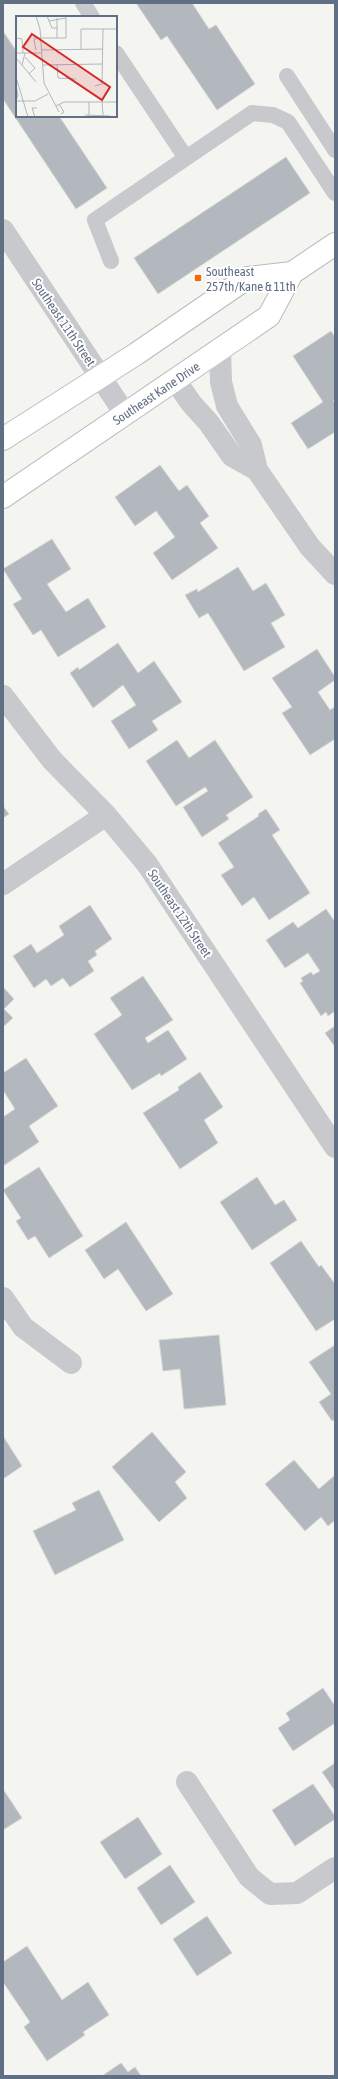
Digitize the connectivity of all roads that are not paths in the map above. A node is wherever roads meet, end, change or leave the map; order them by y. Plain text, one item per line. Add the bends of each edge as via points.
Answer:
1 (83, 3) edge
2 (91, 16) edge
3 (117, 54) edge
4 (287, 76) dead end
5 (335, 150) edge
6 (186, 158) junction
7 (335, 193) edge
8 (3, 230) edge
9 (335, 244) edge
10 (111, 261) dead end
11 (292, 273) junction
12 (220, 349) junction
13 (100, 377) junction
14 (175, 380) junction
15 (125, 414) junction
16 (3, 439) edge
17 (256, 470) junction
18 (3, 497) edge
19 (335, 574) edge
20 (3, 696) edge
21 (106, 815) junction
22 (3, 884) edge
23 (335, 1147) edge
24 (3, 1298) edge
25 (71, 1363) dead end
26 (187, 1782) dead end
27 (335, 1868) edge

1 - 2 lane
3 - 6 lane
4 - 5 lane
6 - 7 lane via 252,113 273,115 288,122
6 - 10 lane via 95,220
8 - 13 street, Southeast 11th Street
9 - 11 main road, Southeast Kane Drive
11 - 12 main road, Southeast Kane Drive via 269,316
11 - 13 main road, Southeast Kane Drive via 247,278
12 - 14 main road, Southeast Kane Drive
12 - 17 street via 221,382 227,406 251,445
13 - 15 street, Southeast 11th Street
13 - 16 main road, Southeast Kane Drive
14 - 15 main road, Southeast Kane Drive
14 - 17 street via 232,456
15 - 18 main road, Southeast Kane Drive
17 - 19 street via 310,547
20 - 21 street, Southeast 12th Street via 52,760
21 - 22 street
21 - 23 street, Southeast 12th Street via 147,864
24 - 25 street via 23,1327
26 - 27 street via 249,1877 270,1894 297,1893

